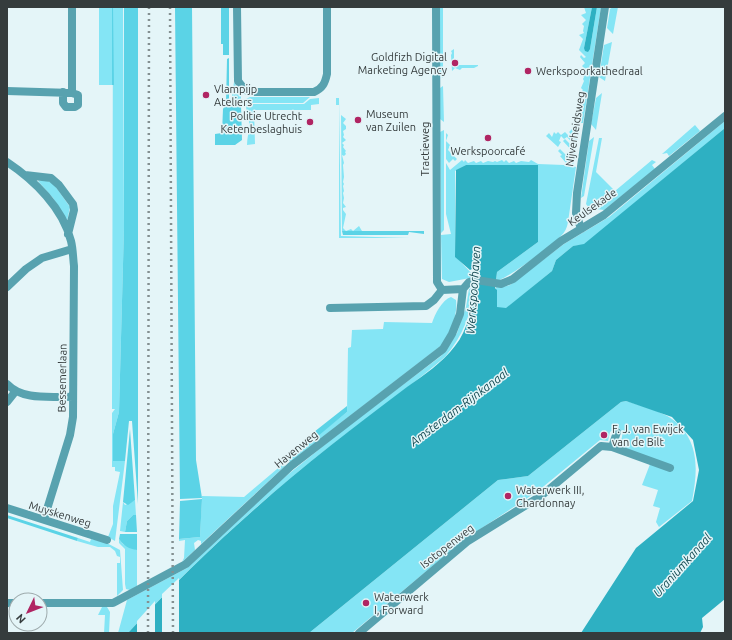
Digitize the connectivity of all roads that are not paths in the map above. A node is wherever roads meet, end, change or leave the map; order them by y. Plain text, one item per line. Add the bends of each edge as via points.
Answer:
1 (72, 7) edge
2 (237, 7) edge
3 (327, 7) edge
4 (436, 7) edge
5 (605, 7) edge
6 (7, 92) edge
7 (63, 92) junction
8 (72, 92) junction
9 (725, 116) edge
10 (7, 162) edge
11 (25, 175) junction
12 (581, 230) junction
13 (68, 234) junction
14 (72, 249) junction
15 (7, 287) edge
16 (464, 289) junction
17 (442, 290) junction
18 (330, 308) dead end
19 (7, 384) edge
20 (15, 392) junction
21 (73, 397) junction
22 (7, 402) edge
23 (617, 432) dead end
24 (612, 447) junction
25 (670, 468) dead end
26 (7, 508) edge
27 (44, 519) junction
28 (107, 540) dead end
29 (48, 603) edge
30 (359, 633) edge

1 - 8 street
2 - 3 street via 237,74 240,86 249,92 314,92 321,89 327,74
4 - 17 street, Tractieweg via 437,282
5 - 12 street, Nijverheidsweg via 577,193 576,213
6 - 7 street
7 - 8 street
7 - 8 street via 63,103 66,107 75,107 78,105 78,95
9 - 12 street, Keulsekade via 604,215
10 - 11 street, Bessemerlaan
11 - 13 street, Bessemerlaan via 50,201
11 - 13 street, Bessemerlaan via 51,178 70,200 74,210
12 - 16 street, Keulsekade via 505,283 496,284 479,280 469,282
13 - 14 street, Bessemerlaan
14 - 15 street via 42,258
14 - 21 street, Bessemerlaan
16 - 17 street
16 - 29 street, Havenweg via 460,314 452,334 435,357 291,466 186,564 113,603
17 - 18 street via 426,306
19 - 20 street
20 - 21 street via 29,396
20 - 22 street
21 - 27 street, Bessemerlaan via 70,435
23 - 24 street
24 - 25 street
24 - 30 street, Isotopenweg via 601,446 541,496 468,541
26 - 27 street, Muyskenweg
27 - 28 street, Muyskenweg

